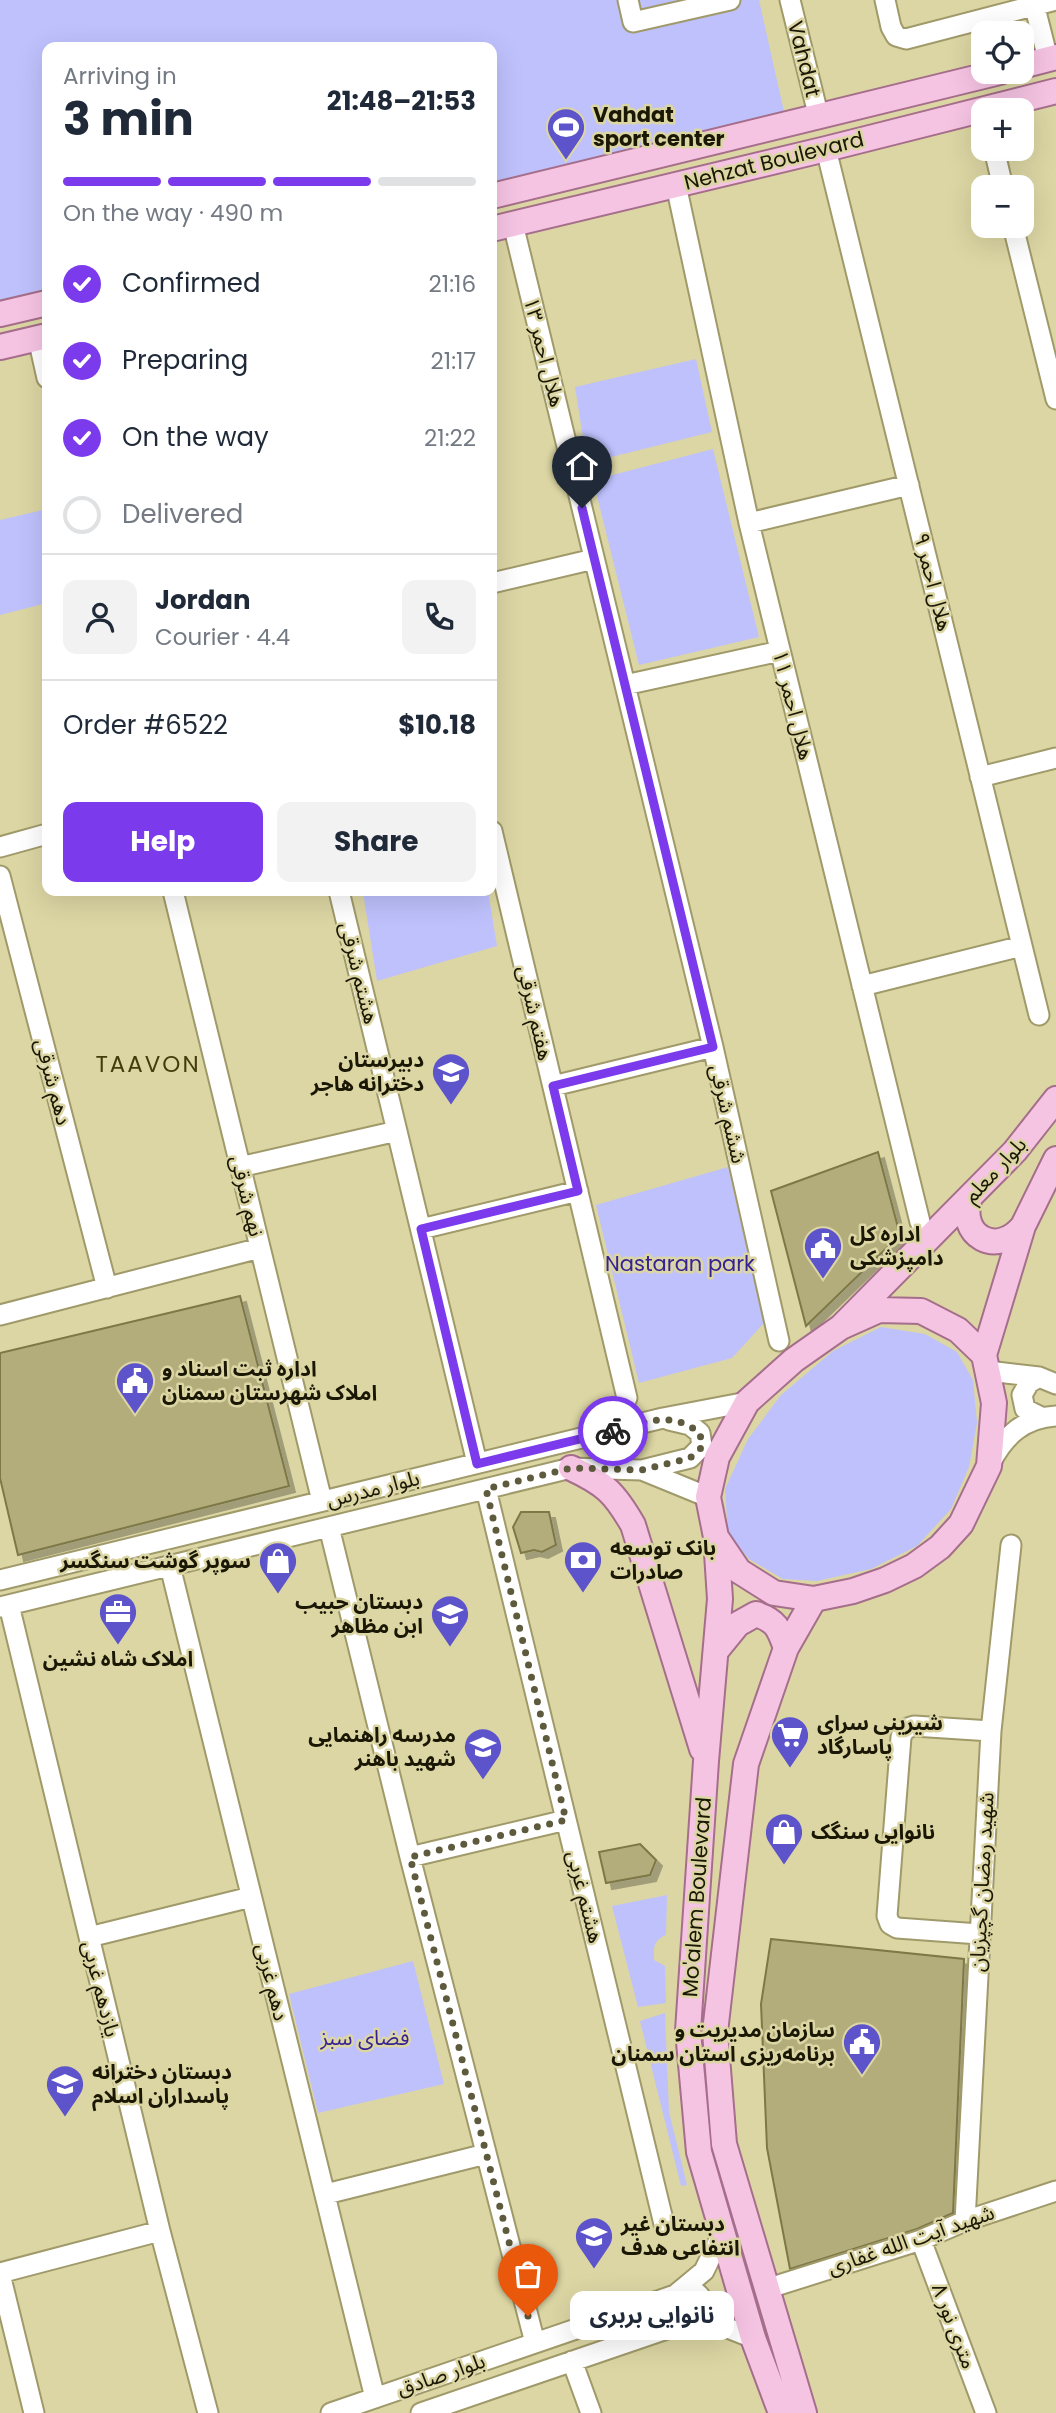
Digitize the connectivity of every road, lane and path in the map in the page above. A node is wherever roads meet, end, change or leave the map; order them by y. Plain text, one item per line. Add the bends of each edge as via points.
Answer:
1 (628, 0) edge
2 (730, 0) edge
3 (790, 0) edge
4 (885, 0) edge
5 (1056, 0) edge
6 (1034, 3) edge
7 (1052, 58) edge
8 (1034, 63) edge
9 (971, 79) edge
10 (1056, 91) edge
11 (1029, 98) edge
12 (971, 113) edge
13 (818, 118) junction
14 (827, 149) junction
15 (676, 185) junction
16 (497, 195) edge
17 (502, 227) edge
18 (1016, 238) edge
19 (42, 304) edge
20 (0, 314) edge
21 (42, 337) edge
22 (0, 347) edge
23 (1056, 399) edge
24 (909, 485) junction
25 (749, 523) junction
26 (594, 559) junction
27 (497, 582) edge
28 (780, 651) junction
29 (625, 685) junction
30 (1056, 758) edge
31 (981, 777) junction
32 (42, 835) edge
33 (0, 847) edge
34 (497, 852) edge
35 (0, 876) edge
36 (174, 896) edge
37 (340, 896) edge
38 (1022, 946) junction
39 (862, 986) junction
40 (1038, 1014) dead end
41 (713, 1047) junction
42 (553, 1086) junction
43 (1056, 1099) edge
44 (397, 1131) junction
45 (1056, 1159) edge
46 (240, 1167) junction
47 (578, 1191) junction
48 (970, 1197) junction
49 (920, 1222) dead end
50 (1023, 1226) junction
51 (421, 1229) junction
52 (260, 1248) junction
53 (107, 1288) junction
54 (0, 1315) edge
55 (841, 1327) junction
56 (779, 1340) dead end
57 (986, 1363) junction
58 (1048, 1381) edge
59 (627, 1398) dead end
60 (747, 1402) junction
61 (1048, 1416) edge
62 (663, 1418) junction
63 (477, 1464) junction
64 (989, 1466) junction
65 (571, 1468) junction
66 (642, 1470) junction
67 (486, 1489) junction
68 (708, 1497) junction
69 (322, 1501) junction
70 (329, 1527) junction
71 (716, 1537) junction
72 (1011, 1545) dead end
73 (128, 1549) junction
74 (170, 1566) junction
75 (1, 1573) edge
76 (136, 1574) junction
77 (814, 1599) junction
78 (4, 1606) edge
79 (786, 1648) junction
80 (716, 1651) junction
81 (991, 1731) junction
82 (706, 1761) junction
83 (566, 1820) junction
84 (410, 1857) junction
85 (251, 1897) junction
86 (979, 1934) junction
87 (89, 1937) junction
88 (486, 2154) junction
89 (1056, 2191) edge
90 (326, 2194) junction
91 (965, 2221) junction
92 (664, 2224) dead end
93 (160, 2231) junction
94 (722, 2234) junction
95 (921, 2240) junction
96 (0, 2274) edge
97 (685, 2287) junction
98 (766, 2290) junction
99 (694, 2320) junction
100 (753, 2337) junction
101 (535, 2343) junction
102 (572, 2361) junction
103 (374, 2398) junction
104 (34, 2413) edge
105 (208, 2413) edge
106 (331, 2413) edge
107 (421, 2413) edge
108 (591, 2413) edge
109 (781, 2413) edge
110 (804, 2413) edge
111 (986, 2413) edge

1 - 2 street via 633,22
3 - 13 street, Vahdat
4 - 6 street via 895,36 906,38
5 - 6 street
6 - 7 street
7 - 8 main road
9 - 13 main road, Nehzat Boulevard
10 - 11 main road, Nehzat Boulevard
12 - 14 main road, Nehzat Boulevard
13 - 16 main road, Nehzat Boulevard
14 - 15 main road, Nehzat Boulevard
14 - 24 street, هلال احمر ۹
15 - 17 main road, Nehzat Boulevard
15 - 25 street, هلال احمر ۱۱
17 - 26 street, هلال احمر ۱۳
18 - 23 street
19 - 20 main road
21 - 22 main road
24 - 25 street
24 - 31 street, هلال احمر ۹
25 - 28 street, هلال احمر ۱۱
26 - 27 street
26 - 29 street, هلال احمر ۱۳
28 - 29 street
28 - 39 street, هلال احمر ۱۱
29 - 41 street, ششم شرقی
30 - 31 street
31 - 38 street, هلال احمر ۹
32 - 33 street
34 - 42 street, هفتم شرقی
35 - 53 street, دهم شرقی
36 - 46 street, نهم شرقی
37 - 44 street, هشتم شرقی
38 - 39 street
38 - 40 street, هلال احمر ۹
39 - 49 street, هلال احمر ۱۱
41 - 42 street
41 - 56 street, ششم شرقی
42 - 47 street, هفتم شرقی
43 - 48 main road, بلوار معلم via 1015,1152
44 - 46 street
44 - 51 street, هشتم شرقی
45 - 50 main road, بلوار معلم
46 - 52 street, نهم شرقی
47 - 51 street
47 - 59 street, هفتم شرقی
48 - 50 main road via 967,1220 982,1239 1005,1241
48 - 55 main road, بلوار معلم
50 - 57 main road, بلوار معلم
51 - 63 street, هشتم شرقی
52 - 53 street
52 - 69 street, نهم شرقی
53 - 54 street
55 - 57 main road via 879,1310 921,1311 958,1330
55 - 60 main road via 794,1360
57 - 58 street
57 - 64 main road via 994,1403
58 - 61 street via 1029,1383 1022,1395 1025,1409
60 - 62 street, بلوار مدرس
60 - 68 main road via 717,1457
61 - 64 street via 1018,1427 1000,1444
62 - 63 street, بلوار مدرس
62 - 66 street via 690,1425 700,1433 702,1447 690,1458
63 - 69 street, بلوار مدرس
64 - 77 main road via 961,1524 940,1547 885,1580
65 - 66 street, بلوار مدرس
65 - 67 street, بلوار مدرس
65 - 82 main road via 597,1480 618,1500 633,1525
66 - 68 street, بلوار مدرس
67 - 70 street, بلوار مدرس
67 - 83 street, هشتم غربی
68 - 71 main road, Mo'alem Boulevard
69 - 73 street, بلوار مدرس
70 - 74 street, بلوار مدرس
70 - 84 street
71 - 77 main road via 739,1571 774,1593
71 - 80 main road, Mo'alem Boulevard via 720,1599
72 - 81 street, شهید رمضان گچپزیان
73 - 75 street, بلوار مدرس
73 - 76 street
74 - 76 street, بلوار مدرس
74 - 85 street, دهم غربی
76 - 78 street, بلوار مدرس
77 - 79 main road, Mo'alem Boulevard
78 - 87 street, یازدهم غربی
79 - 80 main road via 778,1627 756,1614 738,1624
79 - 98 main road, Mo'alem Boulevard via 746,1764 715,2032 724,2144
80 - 82 main road, Mo'alem Boulevard
81 - 86 street, شهید رمضان گچپزیان
81 - 86 street via 905,1729 887,1916 897,1928
82 - 94 main road, Mo'alem Boulevard via 688,2031 699,2152
83 - 84 street
83 - 92 street, هشتم غربی
84 - 88 street
85 - 87 street
85 - 90 street, دهم غربی
86 - 91 street, شهید رمضان گچپزیان
87 - 93 street, یازدهم غربی
88 - 90 street
88 - 101 street
89 - 91 street, شهید آیت الله غفاری
90 - 103 street, دهم غربی
91 - 95 street, شهید آیت الله غفاری
93 - 96 street
93 - 105 street, یازدهم غربی
94 - 97 street, بلوار صادق via 704,2271
94 - 100 main road, Mo'alem Boulevard
95 - 98 street, شهید آیت الله غفاری
95 - 111 street, ۸ متری نور
96 - 104 street
97 - 99 street via 702,2297
97 - 101 street, بلوار صادق via 675,2295
98 - 110 main road, Mo'alem Boulevard
99 - 100 street
99 - 102 street, بلوار صادق
100 - 109 main road, Mo'alem Boulevard
101 - 103 street, بلوار صادق
102 - 107 street, بلوار صادق
102 - 108 street
103 - 106 street, بلوار صادق

